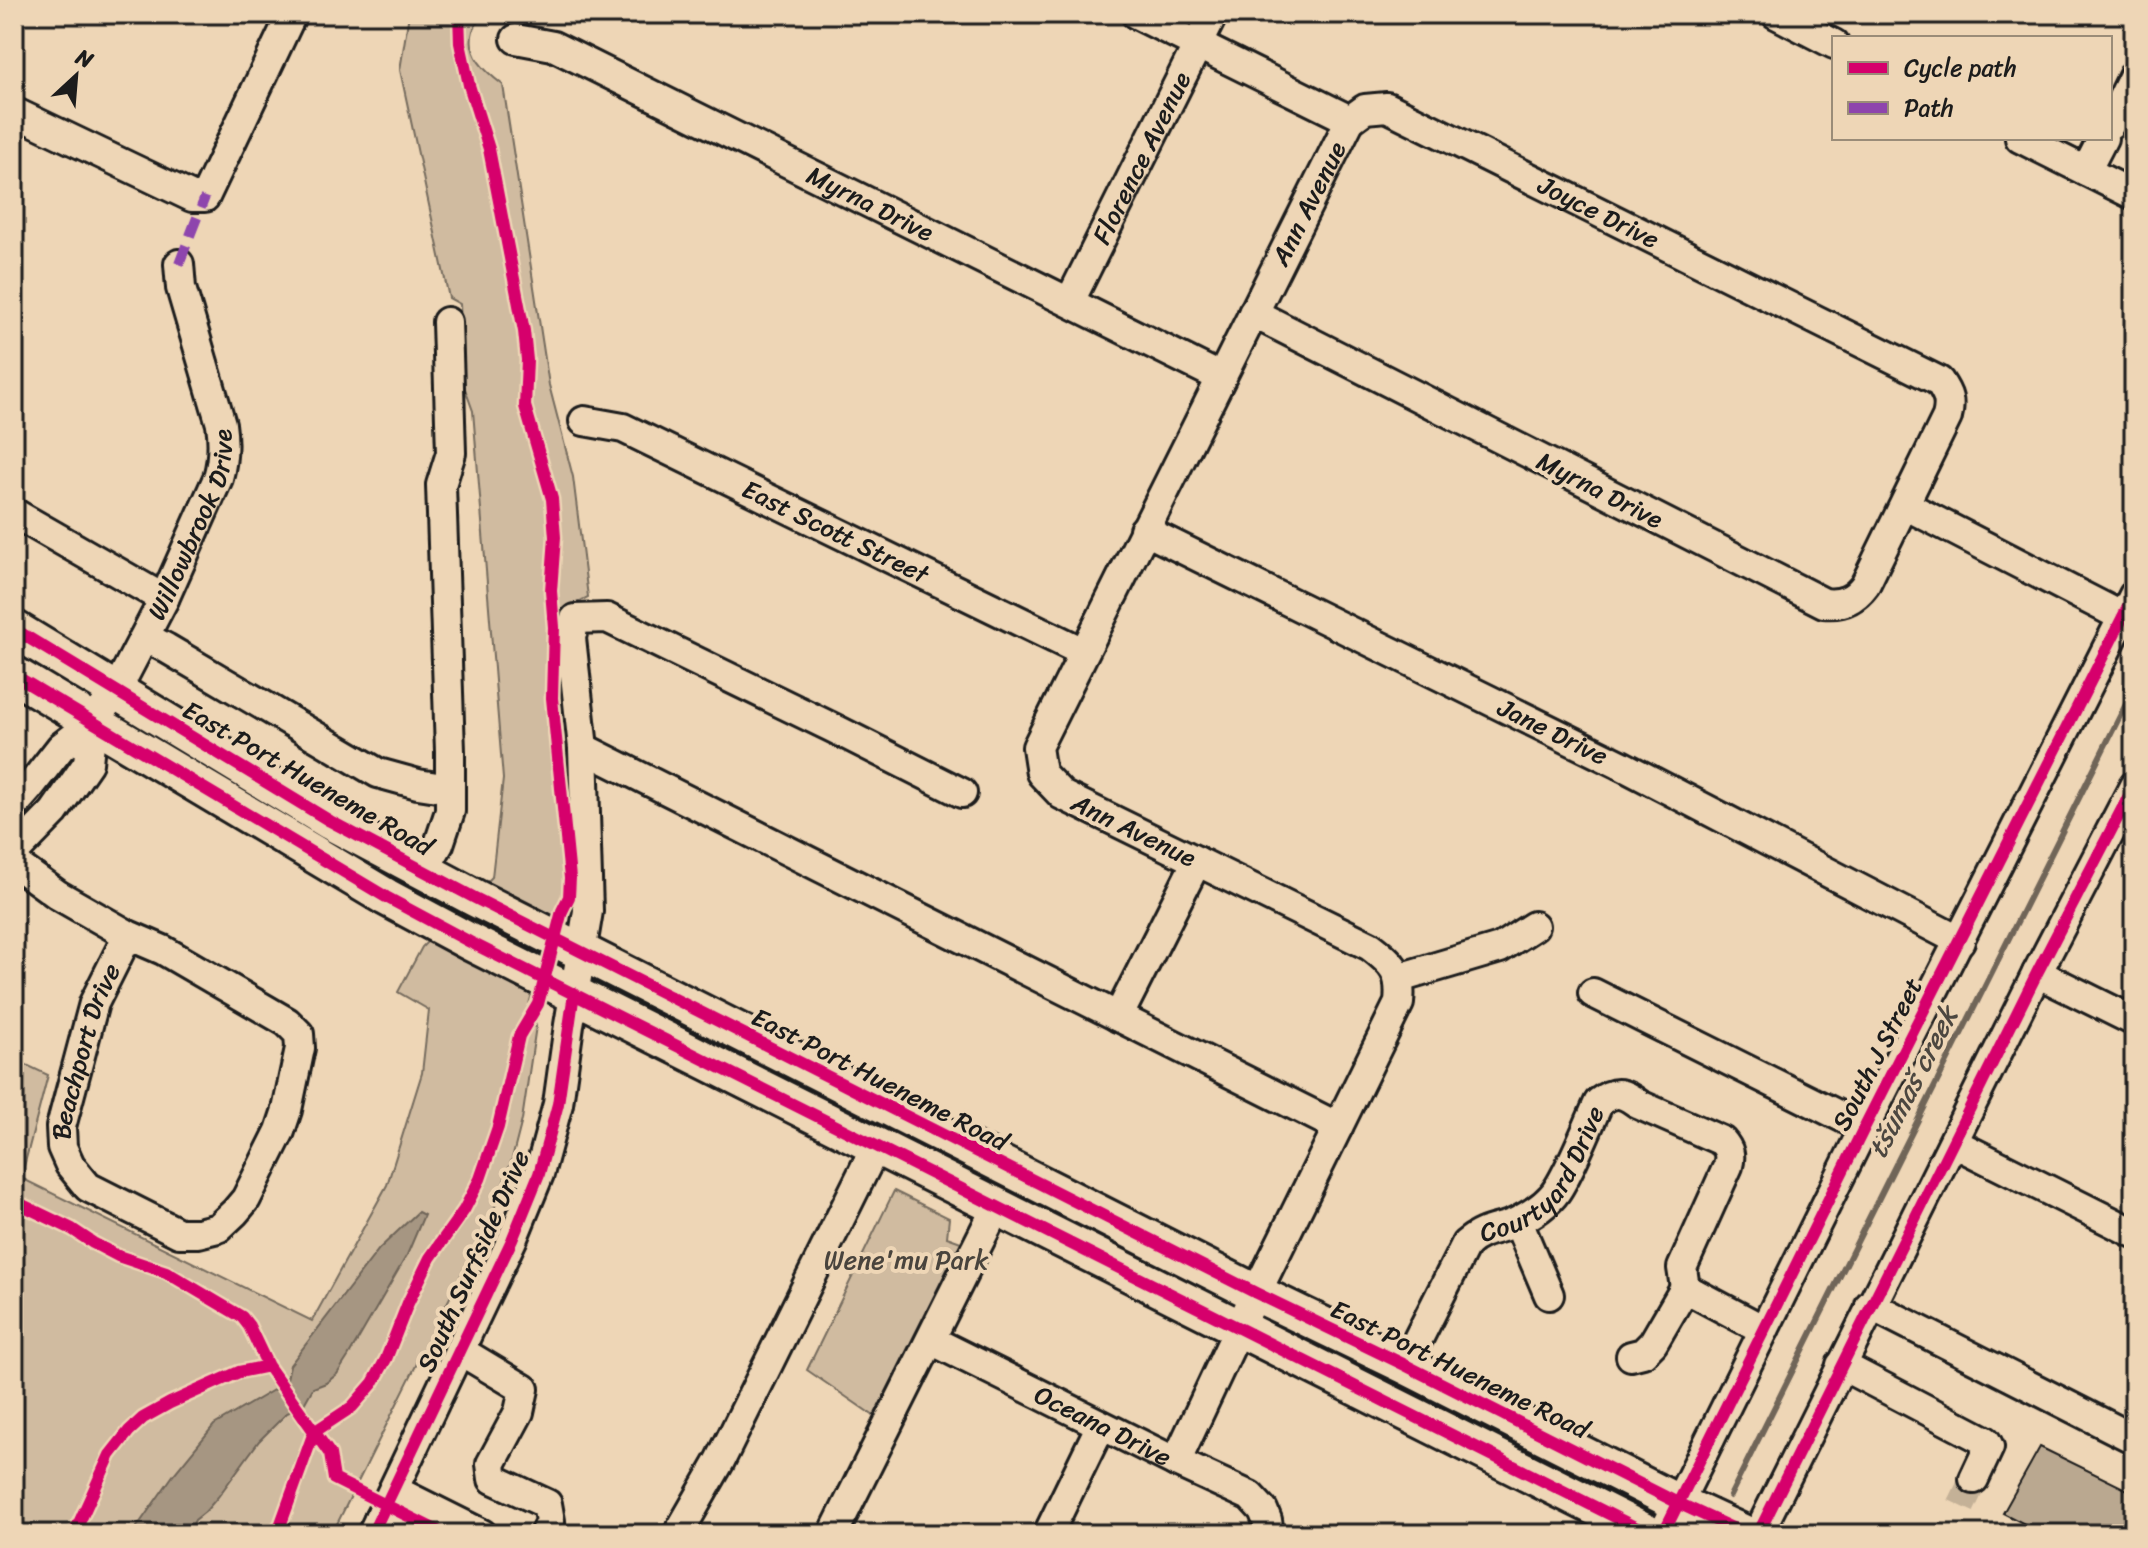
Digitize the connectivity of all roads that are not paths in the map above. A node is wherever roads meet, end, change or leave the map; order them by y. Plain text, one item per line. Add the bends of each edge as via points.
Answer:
1 (292, 14) edge
2 (1136, 14) edge
3 (1213, 14) edge
4 (1776, 14) edge
5 (516, 39) dead end
6 (1832, 43) edge
7 (1198, 45) junction
8 (2134, 75) edge
9 (14, 112) edge
10 (1350, 120) junction
11 (2112, 120) edge
12 (2024, 140) edge
13 (2102, 140) edge
14 (2086, 171) junction
15 (2134, 195) edge
16 (179, 264) dead end
17 (1070, 301) junction
18 (1253, 313) junction
19 (447, 322) dead end
20 (1220, 377) junction
21 (584, 421) dead end
22 (1905, 505) junction
23 (14, 513) edge
24 (1144, 530) junction
25 (164, 599) junction
26 (2128, 606) edge
27 (14, 629) edge
28 (145, 637) junction
29 (1083, 652) junction
30 (14, 675) edge
31 (116, 691) junction
32 (92, 723) junction
33 (583, 748) junction
34 (2134, 786) edge
35 (450, 789) junction
36 (962, 793) dead end
37 (14, 805) edge
38 (14, 853) edge
39 (1197, 861) junction
40 (14, 863) edge
41 (424, 870) junction
42 (1534, 926) dead end
43 (128, 935) junction
44 (1960, 941) junction
45 (582, 954) junction
46 (2037, 973) junction
47 (1399, 978) junction
48 (574, 993) junction
49 (1593, 993) dead end
50 (1118, 1017) junction
51 (2134, 1021) edge
52 (1338, 1127) junction
53 (1864, 1128) junction
54 (1954, 1143) junction
55 (876, 1146) junction
56 (997, 1206) junction
57 (1518, 1222) junction
58 (2134, 1233) edge
59 (1685, 1288) junction
60 (1256, 1293) junction
61 (1549, 1295) dead end
62 (1870, 1305) junction
63 (1239, 1328) junction
64 (1764, 1330) junction
65 (931, 1340) junction
66 (459, 1350) junction
67 (1631, 1356) dead end
68 (1405, 1365) junction
69 (1841, 1365) junction
70 (1101, 1425) junction
71 (2134, 1439) edge
72 (1176, 1462) junction
73 (1974, 1479) tunnel mouth
74 (394, 1490) junction
75 (376, 1526) edge
76 (1650, 1526) edge
77 (1268, 1527) edge
78 (409, 1534) edge
79 (482, 1534) edge
80 (544, 1534) edge
81 (678, 1534) edge
82 (833, 1534) edge
83 (1048, 1534) edge
84 (1745, 1534) edge
85 (1758, 1534) edge

1 - 9 street via 205,197 192,197
2 - 7 street
3 - 7 street, Florence Avenue
4 - 6 street
5 - 17 street, Myrna Drive via 553,46
7 - 10 street
7 - 17 street, Florence Avenue
8 - 11 street
10 - 18 street, Ann Avenue
10 - 22 street, Joyce Drive via 1365,109 1387,107 1939,381 1948,393 1947,417
12 - 14 street
13 - 14 street
14 - 15 street
16 - 25 street, Willowbrook Drive via 181,288 221,424 223,459
17 - 20 street, Myrna Drive
18 - 20 street, Ann Avenue
18 - 22 street, Myrna Drive via 1824,603 1850,600 1859,593
19 - 35 street via 451,453 441,485
20 - 24 street, Ann Avenue
21 - 29 street, East Scott Street via 623,428
22 - 26 street
23 - 25 street
24 - 29 street, Ann Avenue
24 - 44 street, Jane Drive via 1621,765
25 - 28 street, Willowbrook Drive
26 - 44 street, South J Street
27 - 31 main road, East Port Hueneme Road
28 - 31 street, Willowbrook Drive
28 - 35 street via 378,773
29 - 39 street, Ann Avenue via 1037,747 1041,773 1062,795
30 - 32 main road, East Port Hueneme Road
31 - 32 street, Willowbrook Drive
31 - 41 main road, East Port Hueneme Road via 330,821
32 - 37 street, Willowbrook Drive via 61,747
32 - 38 street via 88,763 54,812
32 - 48 main road, East Port Hueneme Road via 386,897
33 - 36 street, South Surfside Drive via 571,638 575,619 607,618
33 - 45 street, South Surfside Drive via 588,911
33 - 50 street
34 - 46 street
35 - 41 street via 450,811
39 - 47 street, Ann Avenue via 1370,946 1389,960
39 - 50 street
40 - 43 street, Beachport Drive
41 - 45 main road, East Port Hueneme Road
42 - 47 street via 1500,948
43 - 43 street, Beachport Drive via 163,950 299,1034 280,1131 246,1199 218,1228 179,1233 88,1187 62,1147 61,1127 94,1003
44 - 53 street, South J Street
45 - 48 street, South Surfside Drive
45 - 60 main road, East Port Hueneme Road
46 - 51 street
46 - 54 street
47 - 52 street via 1399,1003
48 - 55 main road, East Port Hueneme Road
48 - 66 street, South Surfside Drive via 558,1104 539,1174
49 - 53 street
50 - 52 street
52 - 60 street
53 - 64 street, South J Street
54 - 58 street
54 - 62 street
55 - 56 main road, East Port Hueneme Road
55 - 81 street via 720,1461
56 - 63 main road, East Port Hueneme Road
56 - 65 street
57 - 59 street, Courtyard Drive via 1559,1188 1599,1102 1620,1093 1727,1147 1728,1166 1682,1268
57 - 61 street
57 - 68 street, Courtyard Drive via 1488,1230 1466,1244
59 - 64 street
59 - 67 street via 1653,1343
60 - 63 street
60 - 68 main road, East Port Hueneme Road
62 - 69 street
62 - 71 street
63 - 72 street
63 - 76 main road, East Port Hueneme Road
64 - 76 street, South J Street
65 - 70 street, Oceana Drive
65 - 82 street
66 - 74 street, South Surfside Drive
66 - 80 street via 524,1389 519,1412 491,1464 493,1479 547,1504 550,1521
68 - 76 main road, East Port Hueneme Road
69 - 73 street via 1986,1441 1989,1447
69 - 85 street
70 - 72 street, Oceana Drive
70 - 83 street
72 - 77 street, Oceana Drive via 1250,1496 1263,1510
74 - 75 street, South Surfside Drive
74 - 79 street
75 - 78 street
76 - 84 main road, East Port Hueneme Road

